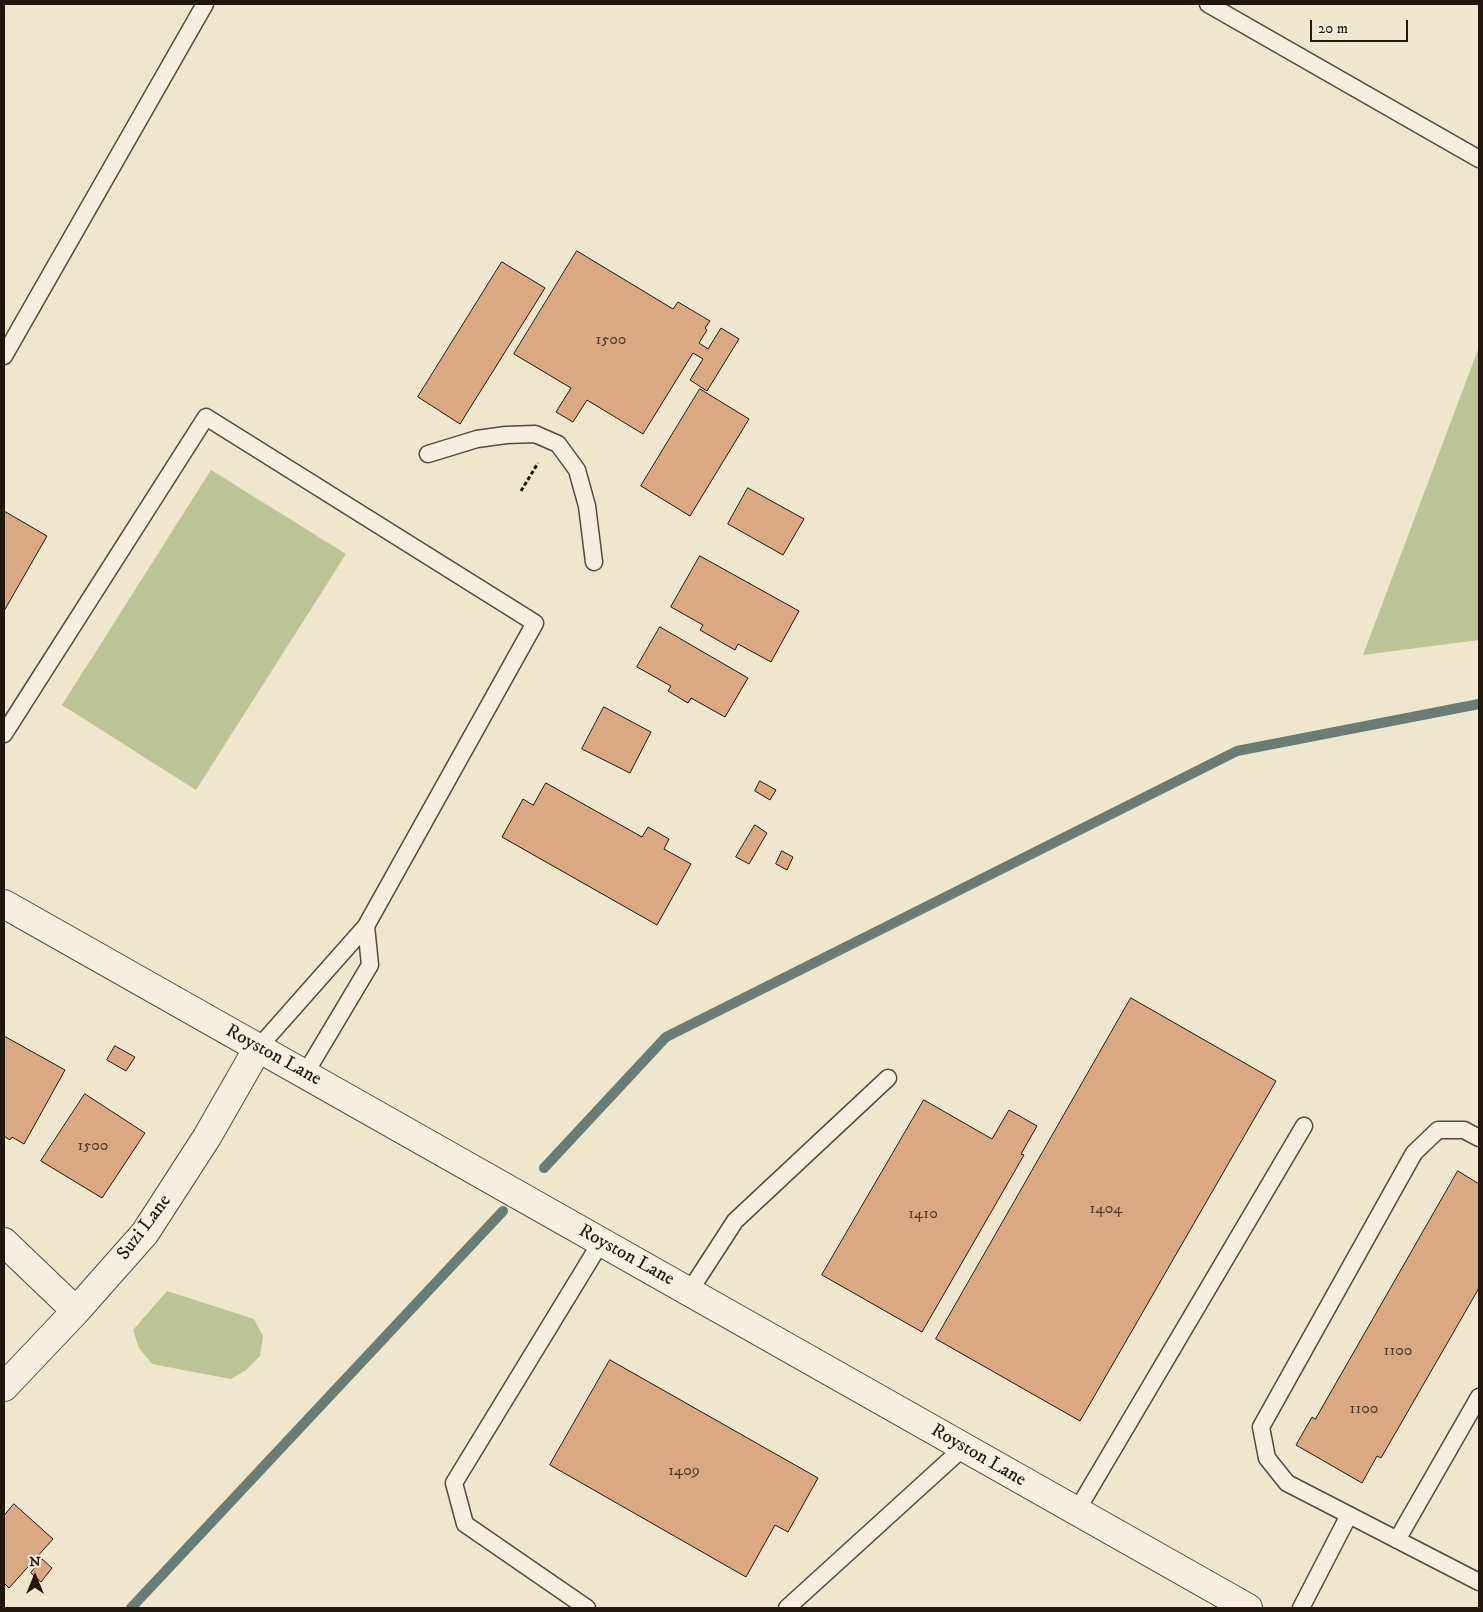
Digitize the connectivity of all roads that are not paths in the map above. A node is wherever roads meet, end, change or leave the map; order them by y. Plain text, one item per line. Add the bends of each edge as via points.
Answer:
1 (204, 4) edge
2 (1208, 4) edge
3 (1479, 159) edge
4 (4, 356) edge
5 (428, 454) dead end
6 (594, 562) dead end
7 (4, 734) edge
8 (4, 904) edge
9 (366, 926) junction
10 (258, 1048) junction
11 (305, 1074) junction
12 (888, 1078) dead end
13 (1304, 1126) dead end
14 (1479, 1138) edge
15 (4, 1242) edge
16 (602, 1242) junction
17 (689, 1292) junction
18 (76, 1311) junction
19 (4, 1387) edge
20 (1479, 1397) edge
21 (964, 1448) junction
22 (1076, 1512) junction
23 (1349, 1515) junction
24 (1397, 1540) junction
25 (1479, 1582) edge
26 (1232, 1605) edge
27 (587, 1608) edge
28 (787, 1608) edge
29 (1301, 1608) edge

1 - 4 lane
2 - 3 lane
5 - 6 lane via 477,439 506,435 535,434 558,444 578,470 587,506
7 - 9 lane via 206,417 535,623
8 - 10 street, Royston Lane
9 - 10 lane
9 - 11 lane via 370,965
10 - 11 street, Royston Lane
10 - 18 street, Suzi Lane via 207,1137 145,1233
11 - 16 street, Royston Lane
12 - 17 lane via 736,1220
13 - 22 lane
14 - 23 lane via 1464,1130 1438,1130 1414,1153 1261,1427 1267,1458 1287,1483
15 - 18 street
16 - 17 street, Royston Lane
16 - 27 lane via 454,1483 465,1524
17 - 21 street, Royston Lane
18 - 19 street, Suzi Lane
20 - 24 lane
21 - 22 street, Royston Lane
21 - 28 lane
22 - 26 street, Royston Lane
23 - 24 lane
23 - 29 lane
24 - 25 lane

